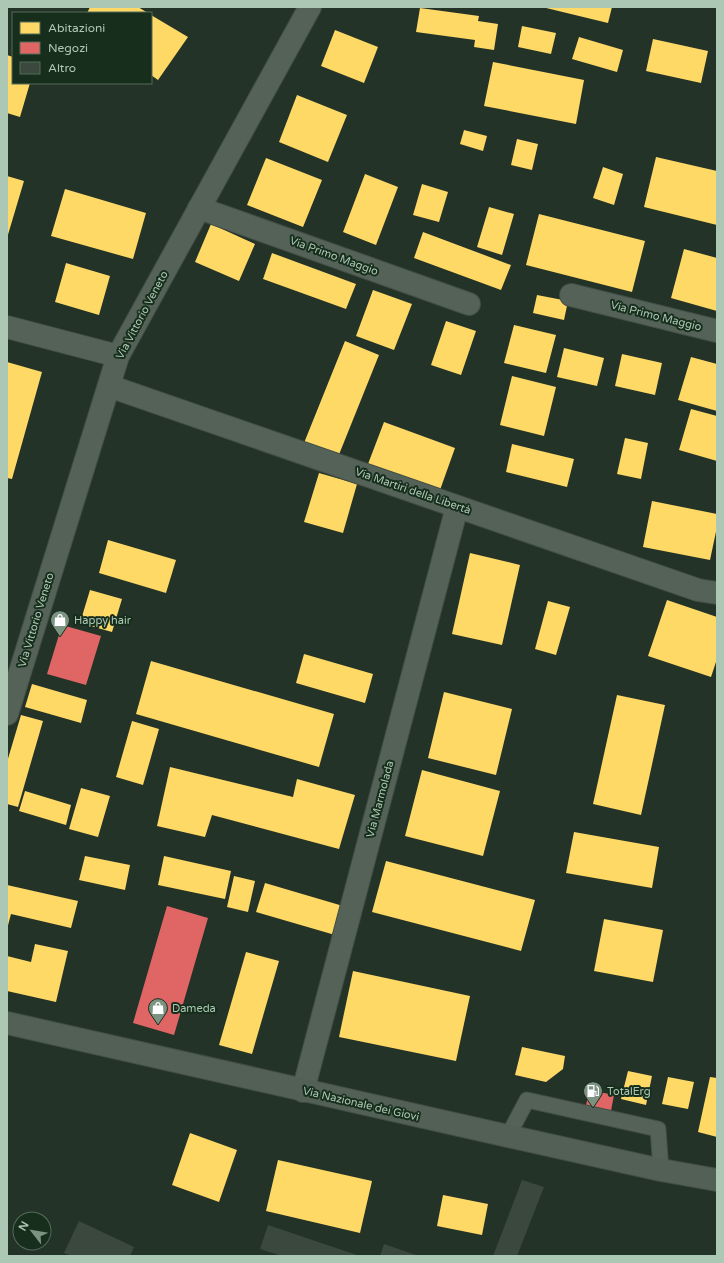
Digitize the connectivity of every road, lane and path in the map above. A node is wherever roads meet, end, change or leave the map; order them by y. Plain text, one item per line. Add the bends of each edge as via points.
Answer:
1 (310, 7) edge
2 (199, 208) junction
3 (571, 295) dead end
4 (470, 304) dead end
5 (7, 327) edge
6 (717, 331) edge
7 (118, 356) junction
8 (109, 386) junction
9 (457, 506) junction
10 (716, 592) edge
11 (7, 714) edge
12 (7, 1023) edge
13 (303, 1091) junction
14 (508, 1136) junction
15 (661, 1170) junction
16 (717, 1180) edge

1 - 2 street, Via Vittorio Veneto
2 - 4 street, Via Primo Maggio
2 - 7 street, Via Vittorio Veneto
3 - 6 street, Via Primo Maggio
5 - 7 street
7 - 8 street, Via Vittorio Veneto
8 - 9 street, Via Martiri della Libertà
8 - 11 street, Via Vittorio Veneto
9 - 10 street, Via Martiri della Libertà via 698,590
9 - 13 street, Via Marmolada
12 - 13 main road, Via Nazionale dei Giovi
13 - 14 main road, Via Nazionale dei Giovi
14 - 15 main road, Via Nazionale dei Giovi
14 - 15 lane via 527,1100 658,1128
15 - 16 main road, Via Nazionale dei Giovi

